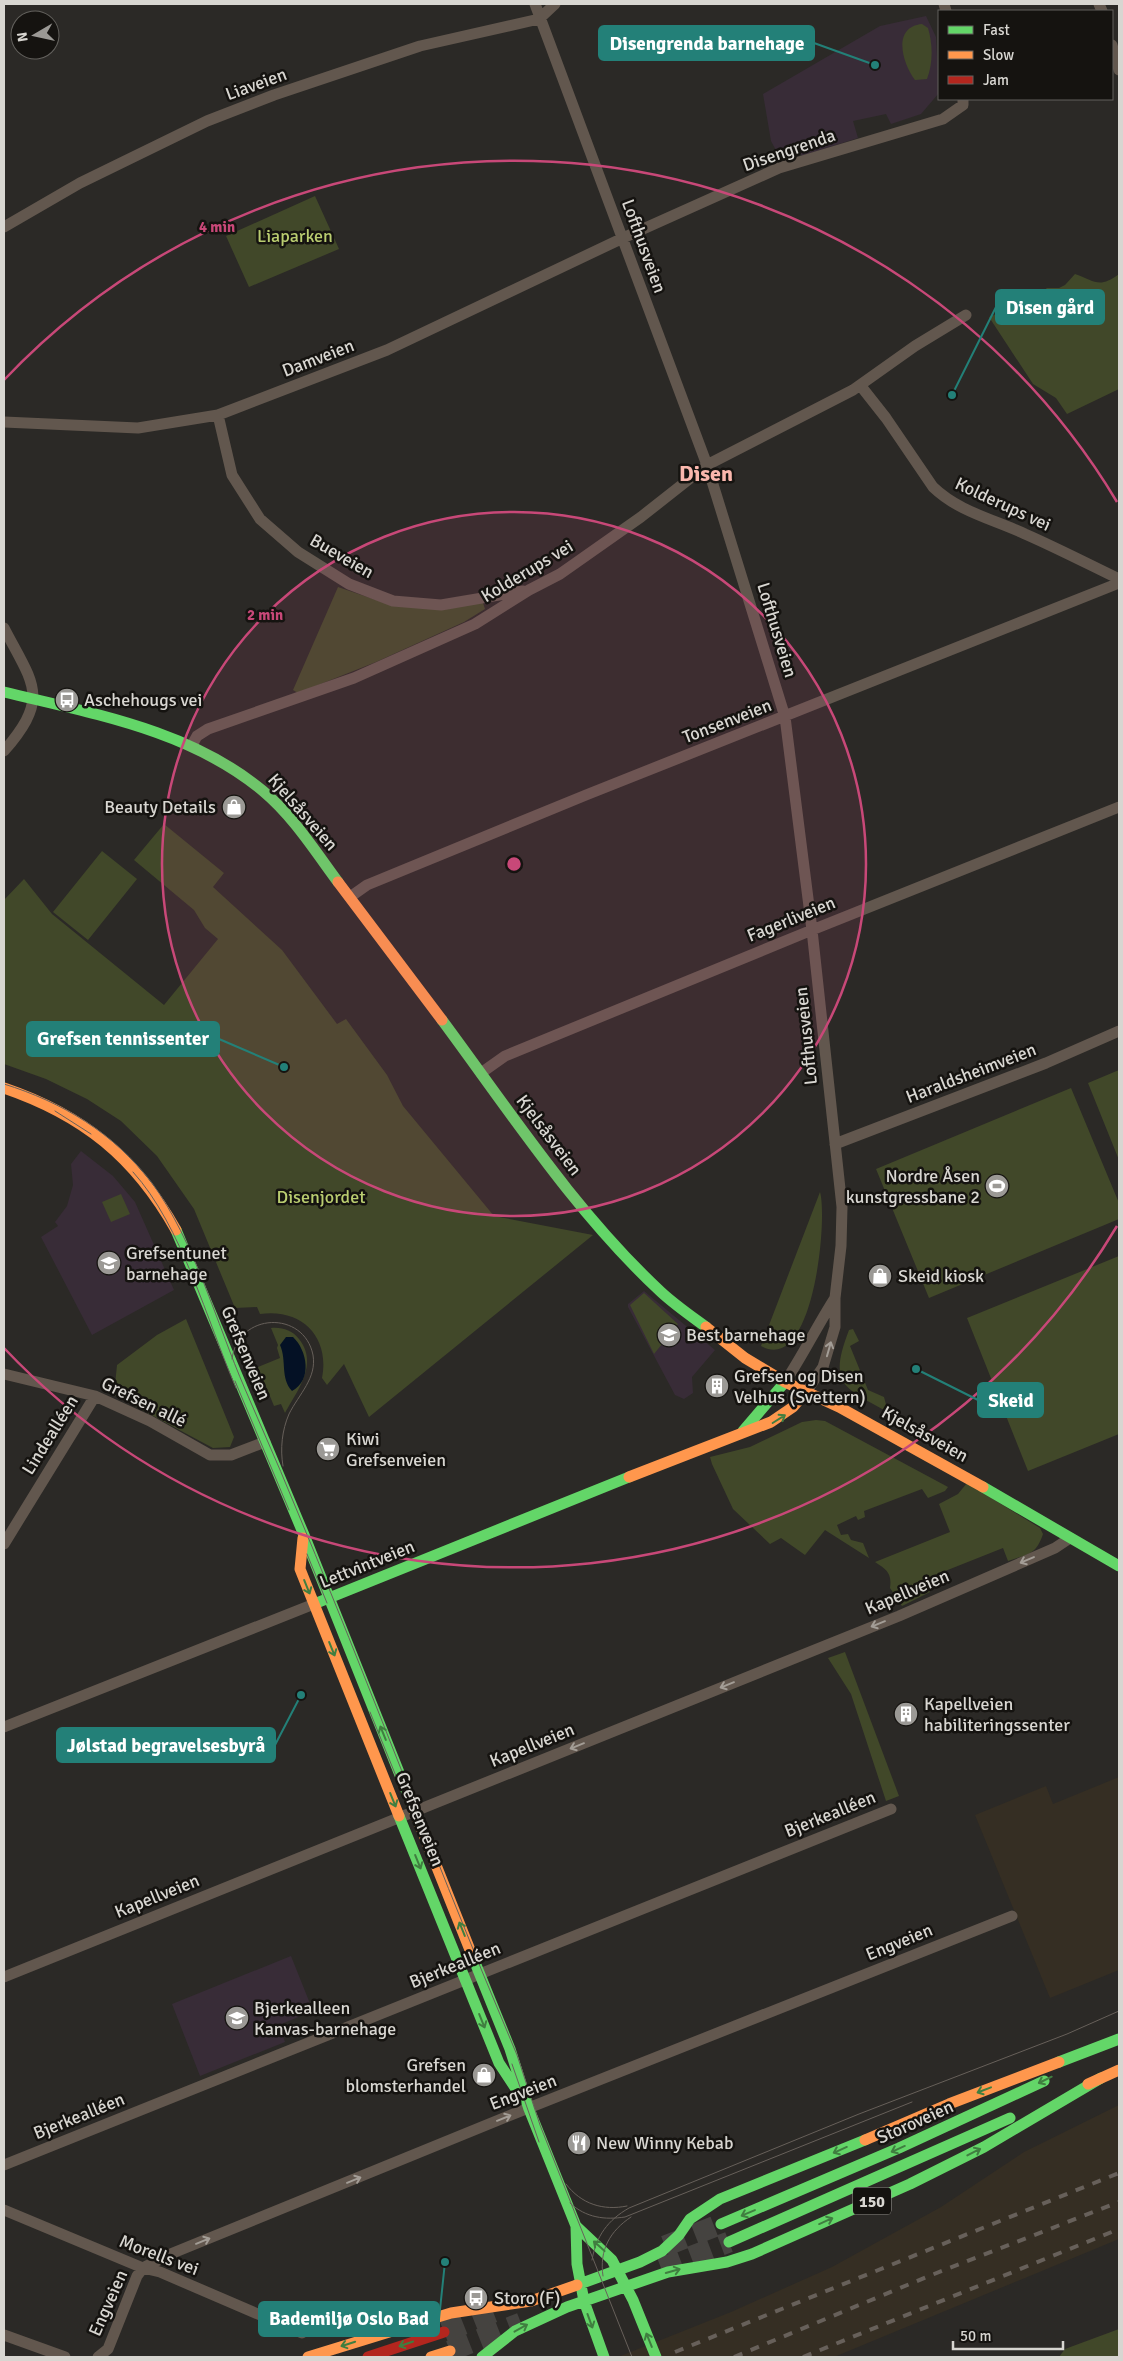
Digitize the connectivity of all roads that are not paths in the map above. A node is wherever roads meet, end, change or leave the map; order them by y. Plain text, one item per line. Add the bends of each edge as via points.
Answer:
1 (535, 4) edge
2 (555, 4) edge
3 (539, 19) junction
4 (1113, 49) edge
5 (1119, 70) edge
6 (963, 100) edge
7 (4, 228) edge
8 (623, 238) junction
9 (966, 315) dead end
10 (860, 385) junction
11 (218, 415) junction
12 (4, 422) edge
13 (707, 465) junction
14 (1119, 580) edge
15 (1119, 583) edge
16 (529, 590) junction
17 (4, 628) edge
18 (4, 692) edge
19 (33, 700) junction
20 (785, 717) junction
21 (192, 744) junction
22 (4, 750) edge
23 (1119, 807) edge
24 (350, 897) junction
25 (812, 930) junction
26 (1119, 1032) edge
27 (481, 1073) junction
28 (4, 1088) edge
29 (835, 1144) junction
30 (835, 1298) junction
31 (4, 1374) edge
32 (785, 1382) junction
33 (806, 1392) junction
34 (95, 1396) junction
35 (743, 1431) junction
36 (264, 1442) junction
37 (304, 1535) junction
38 (1070, 1538) junction
39 (4, 1544) edge
40 (1119, 1566) edge
41 (329, 1598) junction
42 (314, 1604) junction
43 (4, 1727) edge
44 (891, 1809) dead end
45 (414, 1811) junction
46 (400, 1817) junction
47 (1012, 1916) dead end
48 (480, 1974) junction
49 (4, 1977) edge
50 (466, 1980) junction
51 (1119, 2040) edge
52 (1119, 2070) edge
53 (1101, 2078) junction
54 (529, 2109) junction
55 (4, 2165) edge
56 (4, 2210) edge
57 (721, 2224) tunnel mouth
58 (576, 2226) junction
59 (729, 2242) tunnel mouth
60 (143, 2268) junction
61 (618, 2270) junction
62 (580, 2283) junction
63 (627, 2287) junction
64 (584, 2301) junction
65 (444, 2332) tunnel mouth
66 (302, 2333) dead end
67 (4, 2335) edge
68 (450, 2352) tunnel mouth
69 (65, 2357) edge
70 (98, 2357) edge
71 (308, 2357) edge
72 (368, 2357) edge
73 (431, 2357) edge
74 (482, 2357) edge
75 (604, 2357) edge
76 (656, 2357) edge

1 - 3 street, Lofthusveien
2 - 3 street
3 - 7 street, Liaveien via 420,46 207,121 80,182
3 - 8 street, Lofthusveien
4 - 5 street
6 - 8 street, Disengrenda via 963,105 943,119 779,168
8 - 11 street, Damveien via 387,350
8 - 13 street, Lofthusveien
9 - 10 street, Kolderups vei
10 - 13 street, Kolderups vei
10 - 14 street, Kolderups vei via 942,496
11 - 12 street, Damveien via 138,428
11 - 16 street, Bueveien via 232,474 260,519 298,552 349,584 393,601 441,605
13 - 16 street, Kolderups vei via 560,574
13 - 20 street, Lofthusveien
15 - 20 street, Tonsenveien
16 - 21 street, Kolderups vei via 475,624 354,678 208,729
17 - 19 street via 30,679
18 - 19 main road, Kjelsåsveien
19 - 21 main road, Kjelsåsveien
19 - 22 street via 28,720
20 - 24 street, Tonsenveien via 384,878
20 - 25 street, Lofthusveien
21 - 24 main road, Kjelsåsveien via 235,768 268,794
23 - 25 street, Fagerliveien
24 - 27 main road, Kjelsåsveien
25 - 27 street, Fagerliveien via 505,1056
25 - 29 street, Lofthusveien
26 - 29 street, Haraldsheimveien
27 - 32 main road, Kjelsåsveien via 580,1204 630,1261 662,1293 713,1334
28 - 36 main road, Grefsenveien via 33,1098 83,1123 124,1157 149,1186 179,1238
29 - 30 street, Lofthusveien via 842,1207 840,1271
30 - 32 street, Lofthusveien
33 -> 30 street, Lofthusveien via 823,1367 829,1349
31 - 34 street, Grefsen allé
32 - 33 main road, Kjelsåsveien
32 - 35 main road, Lettvintveien
35 -> 33 main road, Lettvintveien via 776,1421 798,1404
33 - 38 main road, Kjelsåsveien via 872,1425
34 - 36 street, Grefsen allé via 150,1421 210,1455 231,1454
34 - 39 street, Lindealléen
35 - 41 main road, Lettvintveien
36 - 37 main road, Grefsenveien
37 - 41 main road, Grefsenveien
37 -> 42 main road, Grefsenveien via 300,1569
38 - 40 main road, Kjelsåsveien
38 -> 45 street, Kapellveien via 899,1616
41 - 42 main road, Lettvintveien
45 -> 41 main road, Grefsenveien
42 - 43 street, Lettvintveien
42 -> 46 main road, Grefsenveien
44 - 48 street, Bjerkealléen
45 - 46 street, Kapellveien
48 -> 45 main road, Grefsenveien
46 - 49 street, Kapellveien
46 -> 50 main road, Grefsenveien
47 - 54 street, Engveien
48 - 50 street, Bjerkealléen
48 - 54 main road, Grefsenveien via 514,2058
50 -> 54 main road, Grefsenveien via 499,2063
50 - 55 street, Bjerkealléen
51 -> 57 main road, Storoveien / 150 via 1062,2072 952,2124
51 -> 61 main road, 150 via 940,2107 720,2199 690,2219 662,2251
52 - 53 main road, Storoveien / 150
53 - 59 main road, Storoveien / 150
63 -> 53 main road, 150 via 683,2268 735,2259 829,2220 984,2147
54 - 58 main road, Grefsenveien
60 -> 54 street, Engveien
56 - 60 street, Morells vei
61 -> 58 main road, Grefsenveien via 606,2252
58 - 62 main road, Grefsenveien
60 - 66 street, Morells vei via 160,2272
60 - 70 street, Engveien via 108,2349
61 - 62 main road, 150
61 - 63 main road, Grefsenveien
62 - 64 main road, Grefsenveien
62 -> 71 main road, 150 via 531,2301 428,2319
63 - 64 main road
76 -> 63 main road, Grefsenveien
74 -> 64 main road via 515,2331
64 -> 75 main road, Grefsenveien
65 -> 72 main road
67 - 69 street
68 - 73 main road

